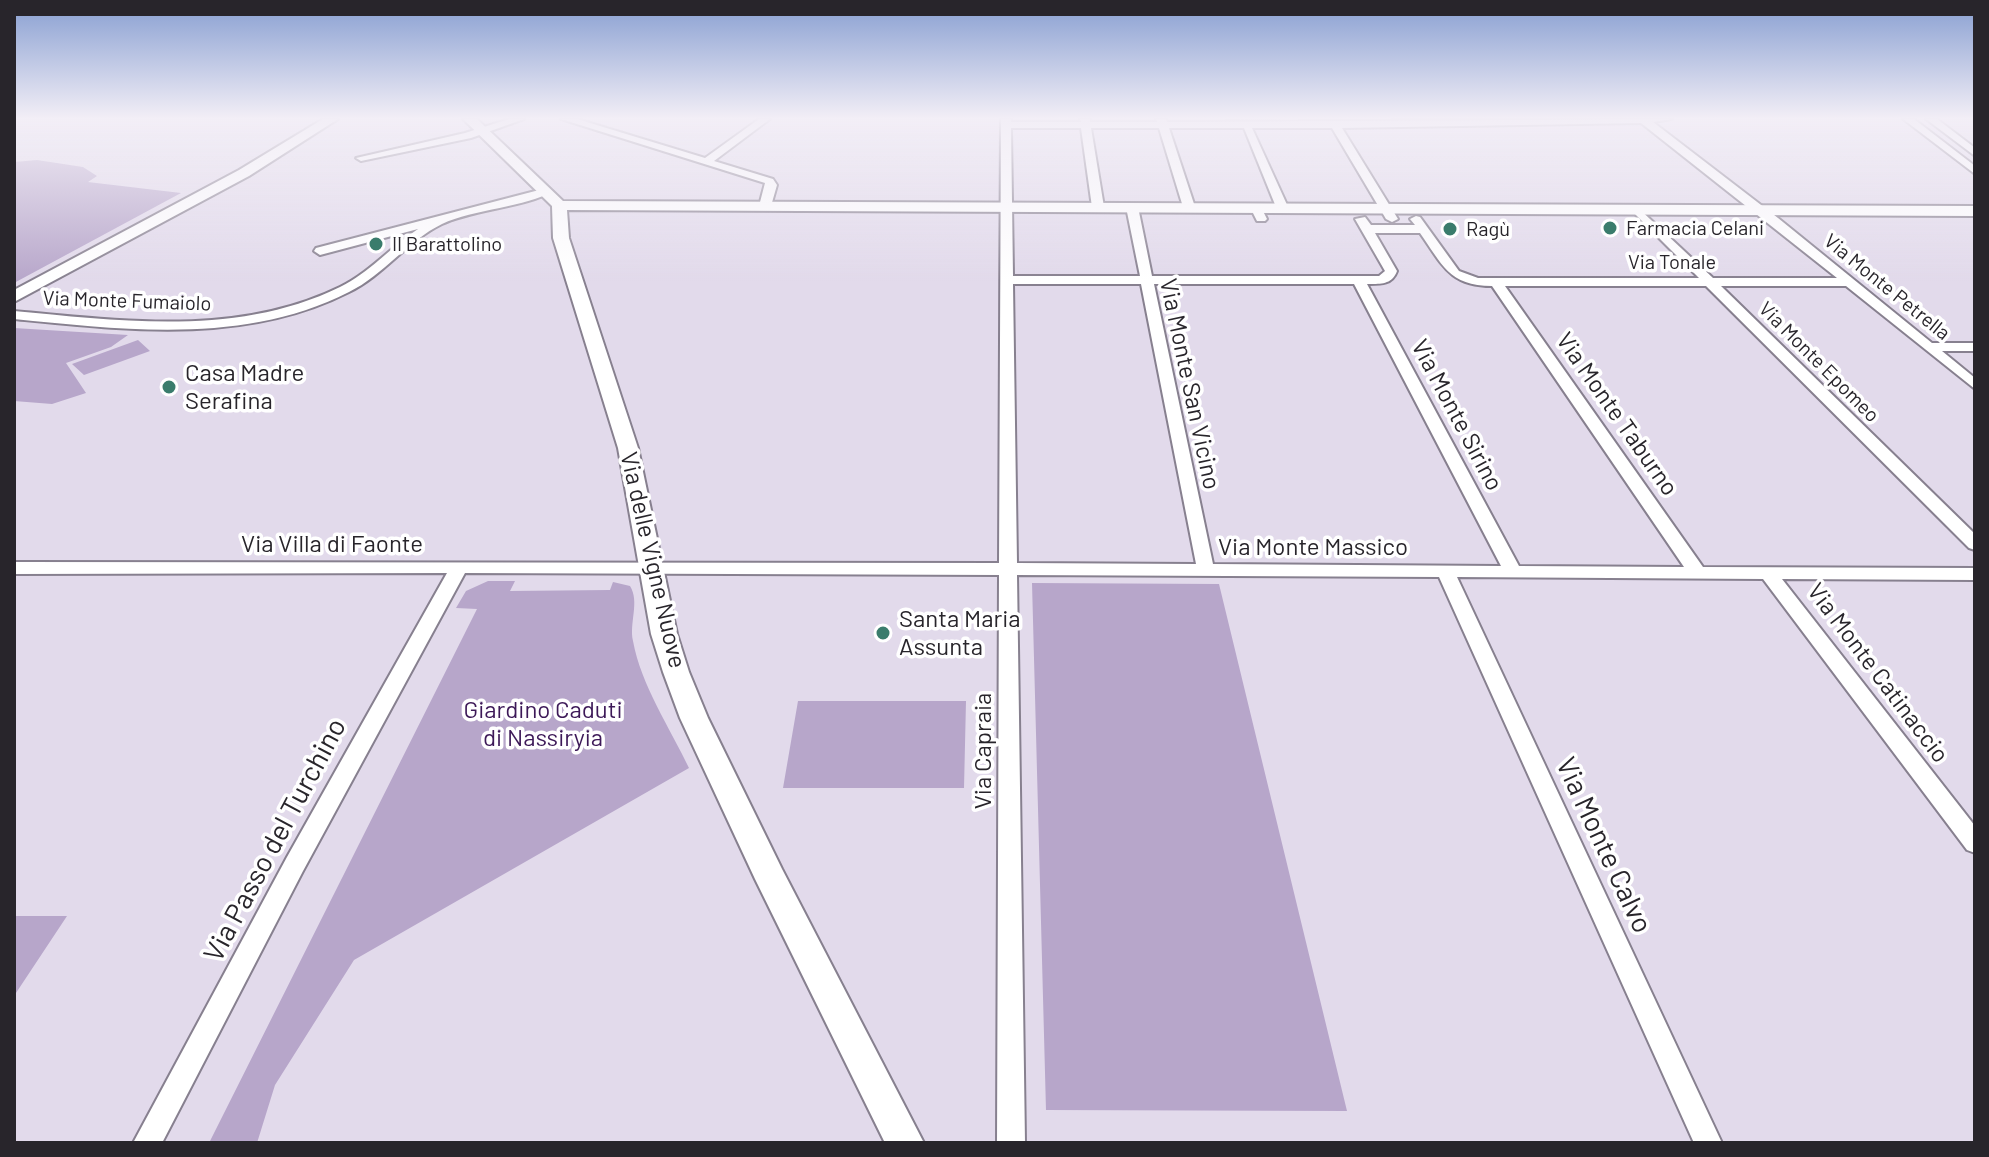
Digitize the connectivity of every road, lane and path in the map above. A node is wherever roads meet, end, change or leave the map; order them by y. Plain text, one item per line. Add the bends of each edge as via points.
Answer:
1 (244, 173) edge
2 (527, 173) edge
3 (739, 173) edge
4 (1007, 173) edge
5 (1093, 173) edge
6 (1178, 173) edge
7 (1267, 173) edge
8 (1365, 173) edge
9 (1713, 173) edge
10 (547, 191) junction
11 (765, 206) junction
12 (1098, 207) junction
13 (1189, 207) junction
14 (1282, 207) junction
15 (1635, 208) junction
16 (1759, 208) junction
17 (560, 211) junction
18 (1975, 211) edge
19 (1008, 212) junction
20 (1133, 213) junction
21 (1258, 213) junction
22 (1389, 213) junction
23 (448, 217) junction
24 (1647, 220) junction
25 (1774, 220) junction
26 (1975, 222) edge
27 (1364, 224) junction
28 (1419, 224) junction
29 (320, 251) dead end
30 (1007, 280) junction
31 (1147, 280) junction
32 (1359, 281) junction
33 (1496, 282) junction
34 (1710, 282) junction
35 (1849, 282) junction
36 (14, 297) edge
37 (14, 315) edge
38 (1929, 347) junction
39 (1975, 347) edge
40 (1975, 385) edge
41 (1975, 544) edge
42 (459, 567) junction
43 (651, 567) junction
44 (14, 568) edge
45 (1009, 570) junction
46 (1206, 571) junction
47 (1446, 572) junction
48 (1513, 572) junction
49 (1698, 573) junction
50 (1769, 574) junction
51 (1975, 574) edge
52 (1975, 843) edge
53 (147, 1143) edge
54 (905, 1143) edge
55 (1011, 1143) edge
56 (1708, 1143) edge

1 - 36 street
2 - 10 street
3 - 11 street via 770,182
4 - 19 street, Via Capraia
5 - 12 street
6 - 13 street
7 - 14 street
8 - 22 street
9 - 16 street, Via Monte Petrella
10 - 17 street
10 - 23 street
11 - 17 street
11 - 19 street
12 - 19 street
12 - 20 street
13 - 20 street
13 - 21 street
14 - 21 street
14 - 22 street
15 - 16 street
15 - 22 street
15 - 24 street, Via Monte Epomeo
16 - 18 street
16 - 25 street, Via Monte Petrella
17 - 19 street
17 - 43 street, Via delle Vigne Nuove via 561,238 631,457
19 - 20 street
19 - 30 street, Via Capraia
20 - 21 street
20 - 31 street, Via Monte San Vicino
21 - 27 street
22 - 27 street
22 - 28 street
23 - 29 street
23 - 37 street, Via Monte Fumaiolo via 417,232 349,288 254,320 163,325
24 - 25 street
24 - 28 street
24 - 34 street, Via Monte Epomeo
25 - 26 street
25 - 35 street, Via Monte Petrella
27 - 28 street
27 - 32 street via 1391,273 1382,280
28 - 33 street, Via Tonale via 1455,274
30 - 31 street
30 - 45 street, Via Capraia
31 - 32 street
31 - 46 street, Via Monte San Vicino
32 - 48 street, Via Monte Sirino
33 - 34 street, Via Tonale
33 - 49 street, Via Monte Taburno
34 - 35 street, Via Tonale
34 - 41 street, Via Monte Epomeo
35 - 38 street, Via Monte Petrella
38 - 39 street
38 - 40 street, Via Monte Petrella
42 - 43 street, Via Villa di Faonte
42 - 44 street, Via Villa di Faonte
42 - 53 street, Via Passo del Turchino
43 - 45 street, Via Monte Massico
43 - 54 street, Via delle Vigne Nuove via 668,650 694,718
45 - 46 street, Via Monte Massico
45 - 55 street, Via Capraia
46 - 47 street, Via Monte Massico
47 - 48 street, Via Monte Massico
47 - 56 street, Via Monte Calvo
48 - 49 street, Via Monte Massico
49 - 50 street, Via Monte Massico
50 - 51 street, Via Monte Massico
50 - 52 street, Via Monte Catinaccio

